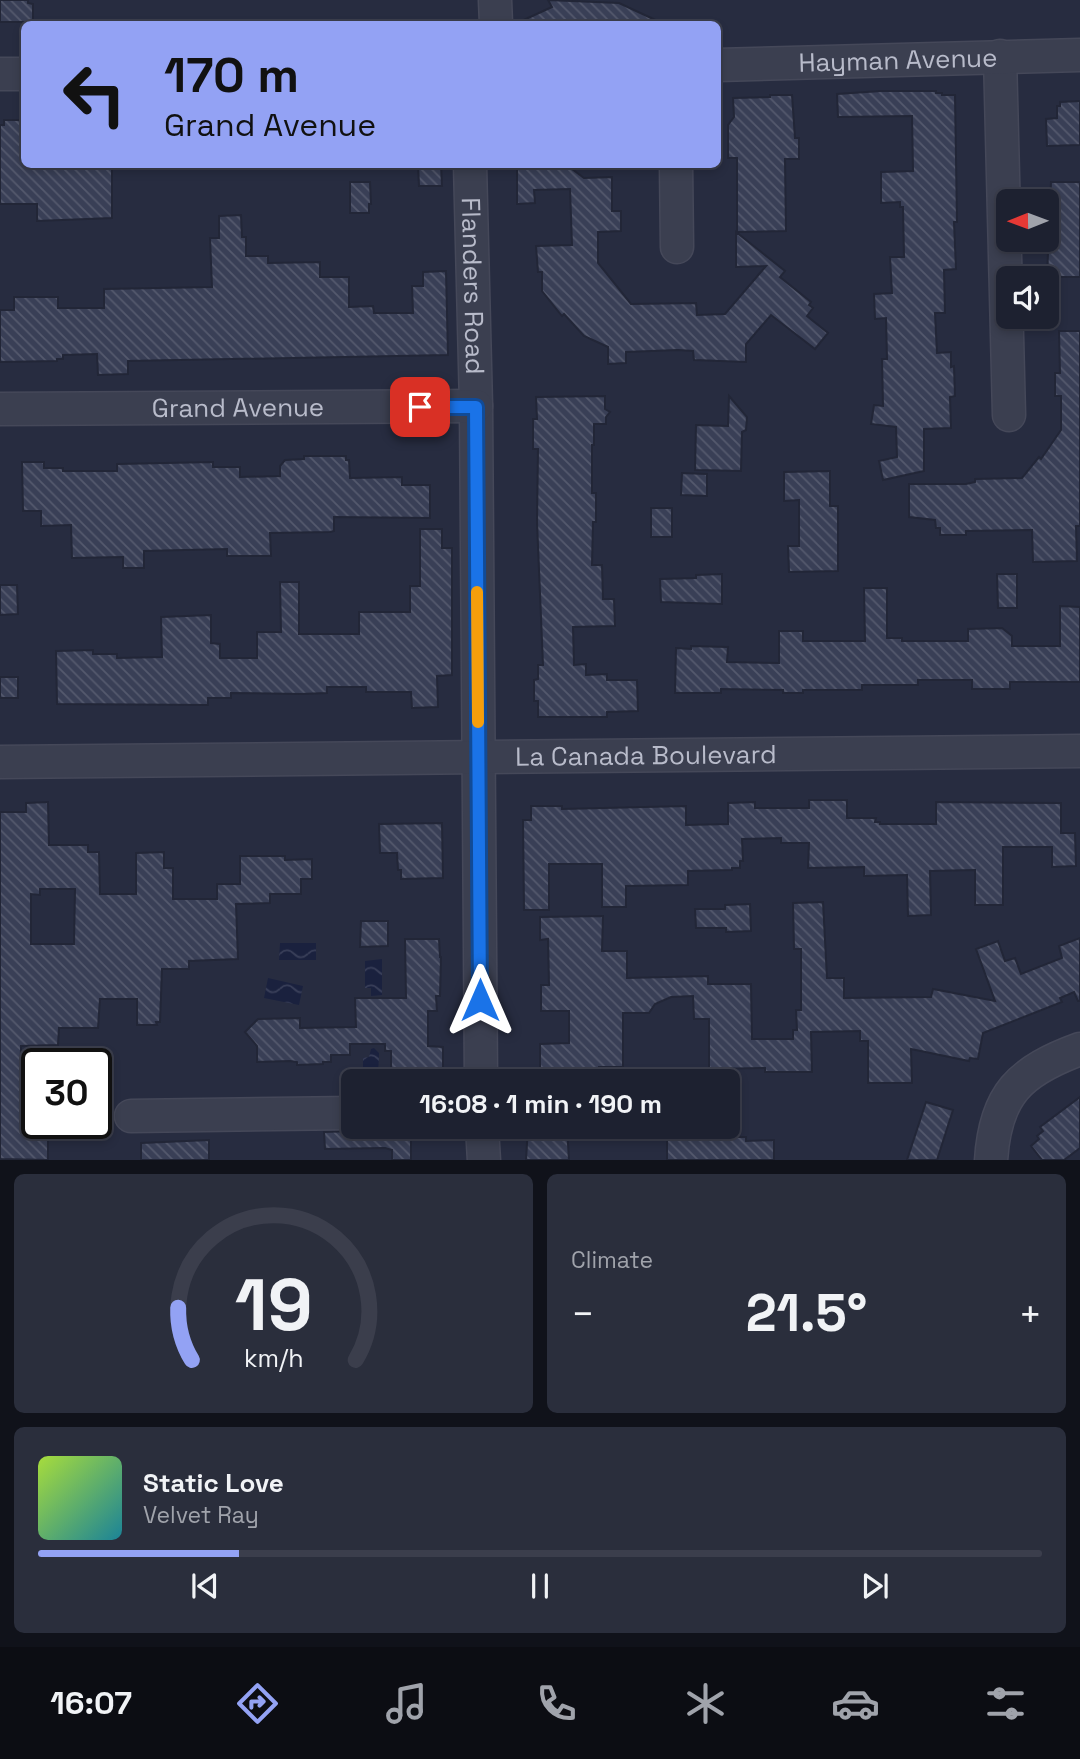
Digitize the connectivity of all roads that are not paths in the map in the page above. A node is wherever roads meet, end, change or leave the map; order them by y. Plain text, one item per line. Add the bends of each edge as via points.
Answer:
1 (495, 0) edge
2 (496, 21) edge
3 (1080, 55) edge
4 (1000, 56) junction
5 (721, 65) edge
6 (0, 74) edge
7 (21, 74) edge
8 (470, 168) edge
9 (676, 168) edge
10 (677, 247) dead end
11 (476, 407) junction
12 (0, 409) edge
13 (1009, 415) dead end
14 (1080, 751) edge
15 (479, 758) junction
16 (0, 762) edge
17 (1080, 1049) edge
18 (481, 1069) edge
19 (341, 1113) edge
20 (131, 1116) dead end
21 (483, 1139) edge
22 (484, 1160) edge
23 (991, 1160) edge

1 - 2 street
3 - 4 street, Hayman Avenue
4 - 5 street, Hayman Avenue
4 - 13 street
6 - 7 street
8 - 11 street, Flanders Road
9 - 10 street
11 - 12 street, Grand Avenue
11 - 15 street, Flanders Road
14 - 15 street, La Canada Boulevard
15 - 16 street, La Canada Boulevard
15 - 18 street, Flanders Road
17 - 23 street via 1046,1062 1021,1081 1005,1101 993,1134
19 - 20 street
21 - 22 street

